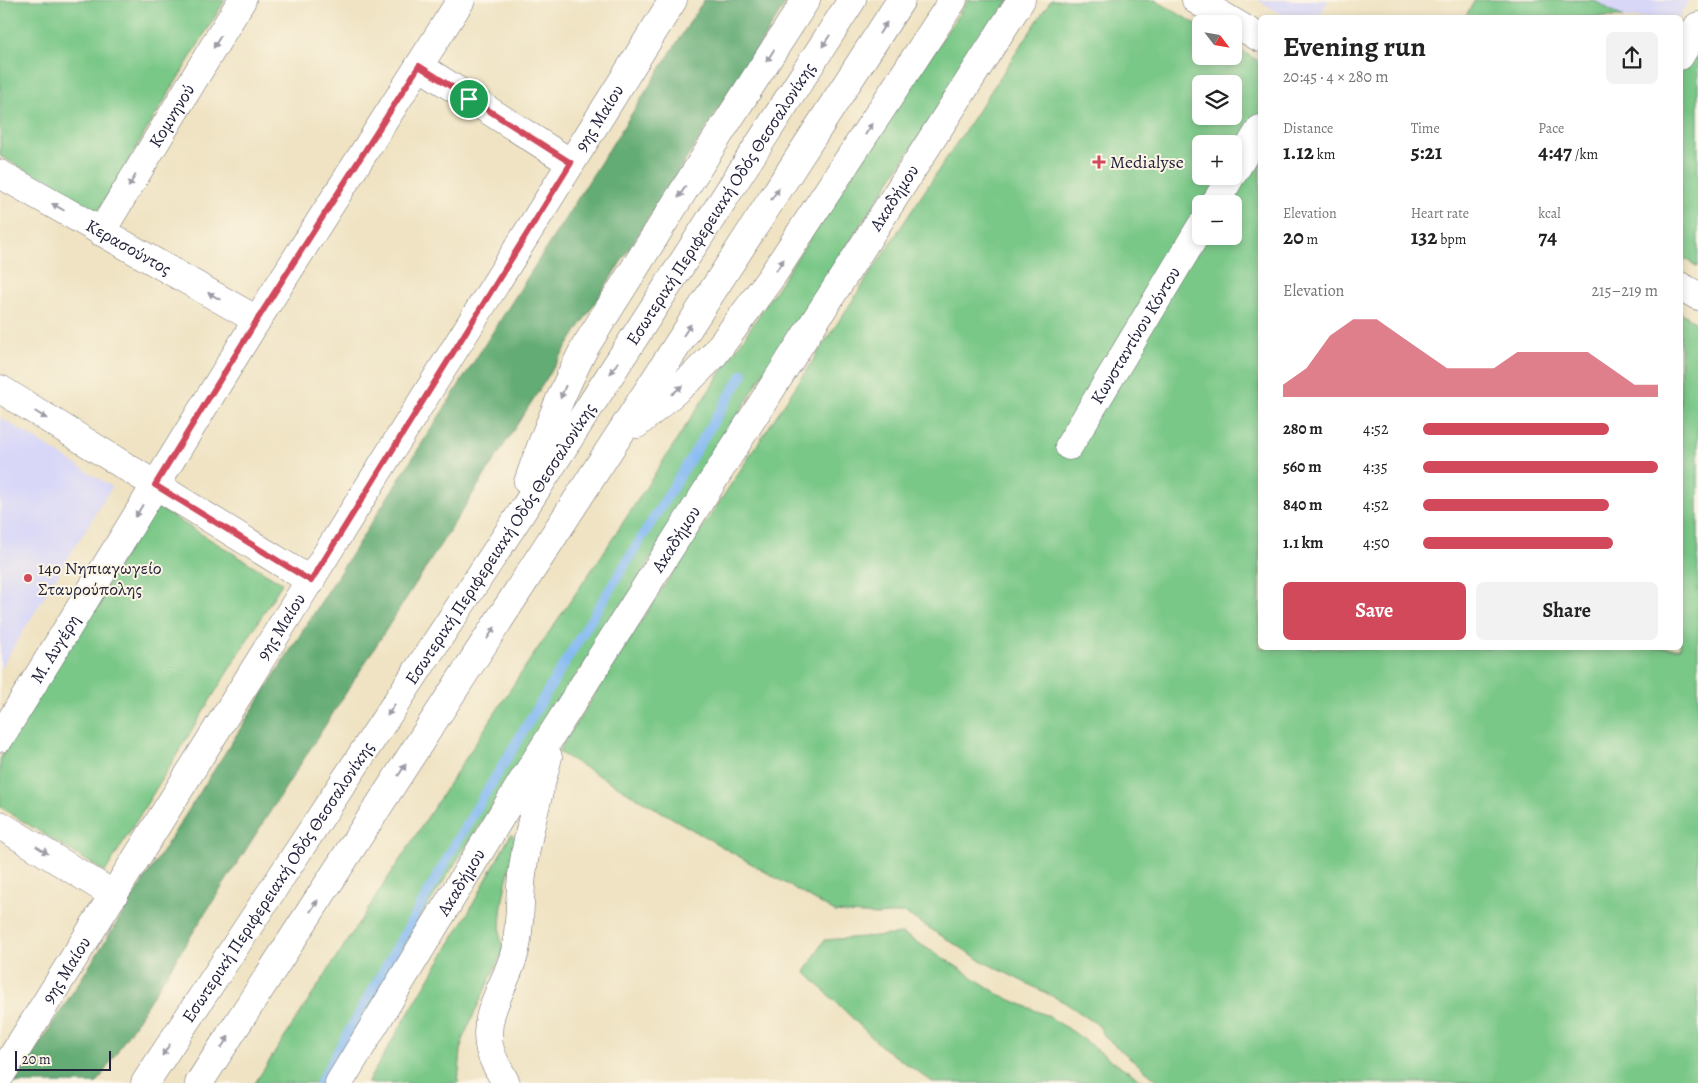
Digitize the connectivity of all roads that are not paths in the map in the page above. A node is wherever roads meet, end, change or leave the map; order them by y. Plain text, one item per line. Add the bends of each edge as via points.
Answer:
1 (242, 0) edge
2 (461, 0) edge
3 (673, 0) edge
4 (806, 0) edge
5 (852, 0) edge
6 (901, 0) edge
7 (953, 0) edge
8 (1021, 0) edge
9 (1196, 0) edge
10 (1698, 26) edge
11 (1258, 37) edge
12 (1683, 51) edge
13 (419, 66) junction
14 (1258, 132) edge
15 (1242, 159) edge
16 (571, 163) junction
17 (0, 174) edge
18 (101, 232) junction
19 (1192, 241) edge
20 (1683, 288) edge
21 (1698, 296) edge
22 (257, 320) junction
23 (0, 389) edge
24 (613, 445) junction
25 (1069, 446) dead end
26 (155, 485) junction
27 (514, 524) junction
28 (311, 581) junction
29 (0, 738) edge
30 (548, 757) dead end
31 (0, 825) edge
32 (114, 895) junction
33 (0, 1076) edge
34 (145, 1083) edge
35 (199, 1083) edge
36 (339, 1083) edge
37 (506, 1083) edge

1 -> 18 main road, Κομνηνού
2 - 13 main road, Μ. Αυγέρη
3 - 16 main road, 9ης Μαίου
4 -> 27 main road via 585,347 537,454
5 -> 27 main road, Εσωτερική Περιφερειακή Οδός Θεσσαλονίκης
24 -> 6 main road
24 -> 7 main road via 713,356 772,276
8 - 36 main road, Ακαδήμου via 520,785
9 - 11 main road
10 - 12 main road
13 - 16 main road
13 - 22 main road, Μ. Αυγέρη
14 - 15 main road
16 - 28 main road, 9ης Μαίου
18 -> 17 main road, Κερασούντος
22 -> 18 main road, Κερασούντος
19 - 25 main road, Κωνσταντίνου Κόντου
20 - 21 main road
22 - 26 main road, Μ. Αυγέρη
23 -> 26 main road
35 -> 24 main road
26 - 28 main road
26 -> 29 main road, Μ. Αυγέρη
27 -> 34 main road, Εσωτερική Περιφερειακή Οδός Θεσσαλονίκης
28 - 32 main road, 9ης Μαίου
30 - 37 main road via 526,847 515,953 496,997 489,1025 489,1045
31 -> 32 main road
32 - 33 main road, 9ης Μαίου

